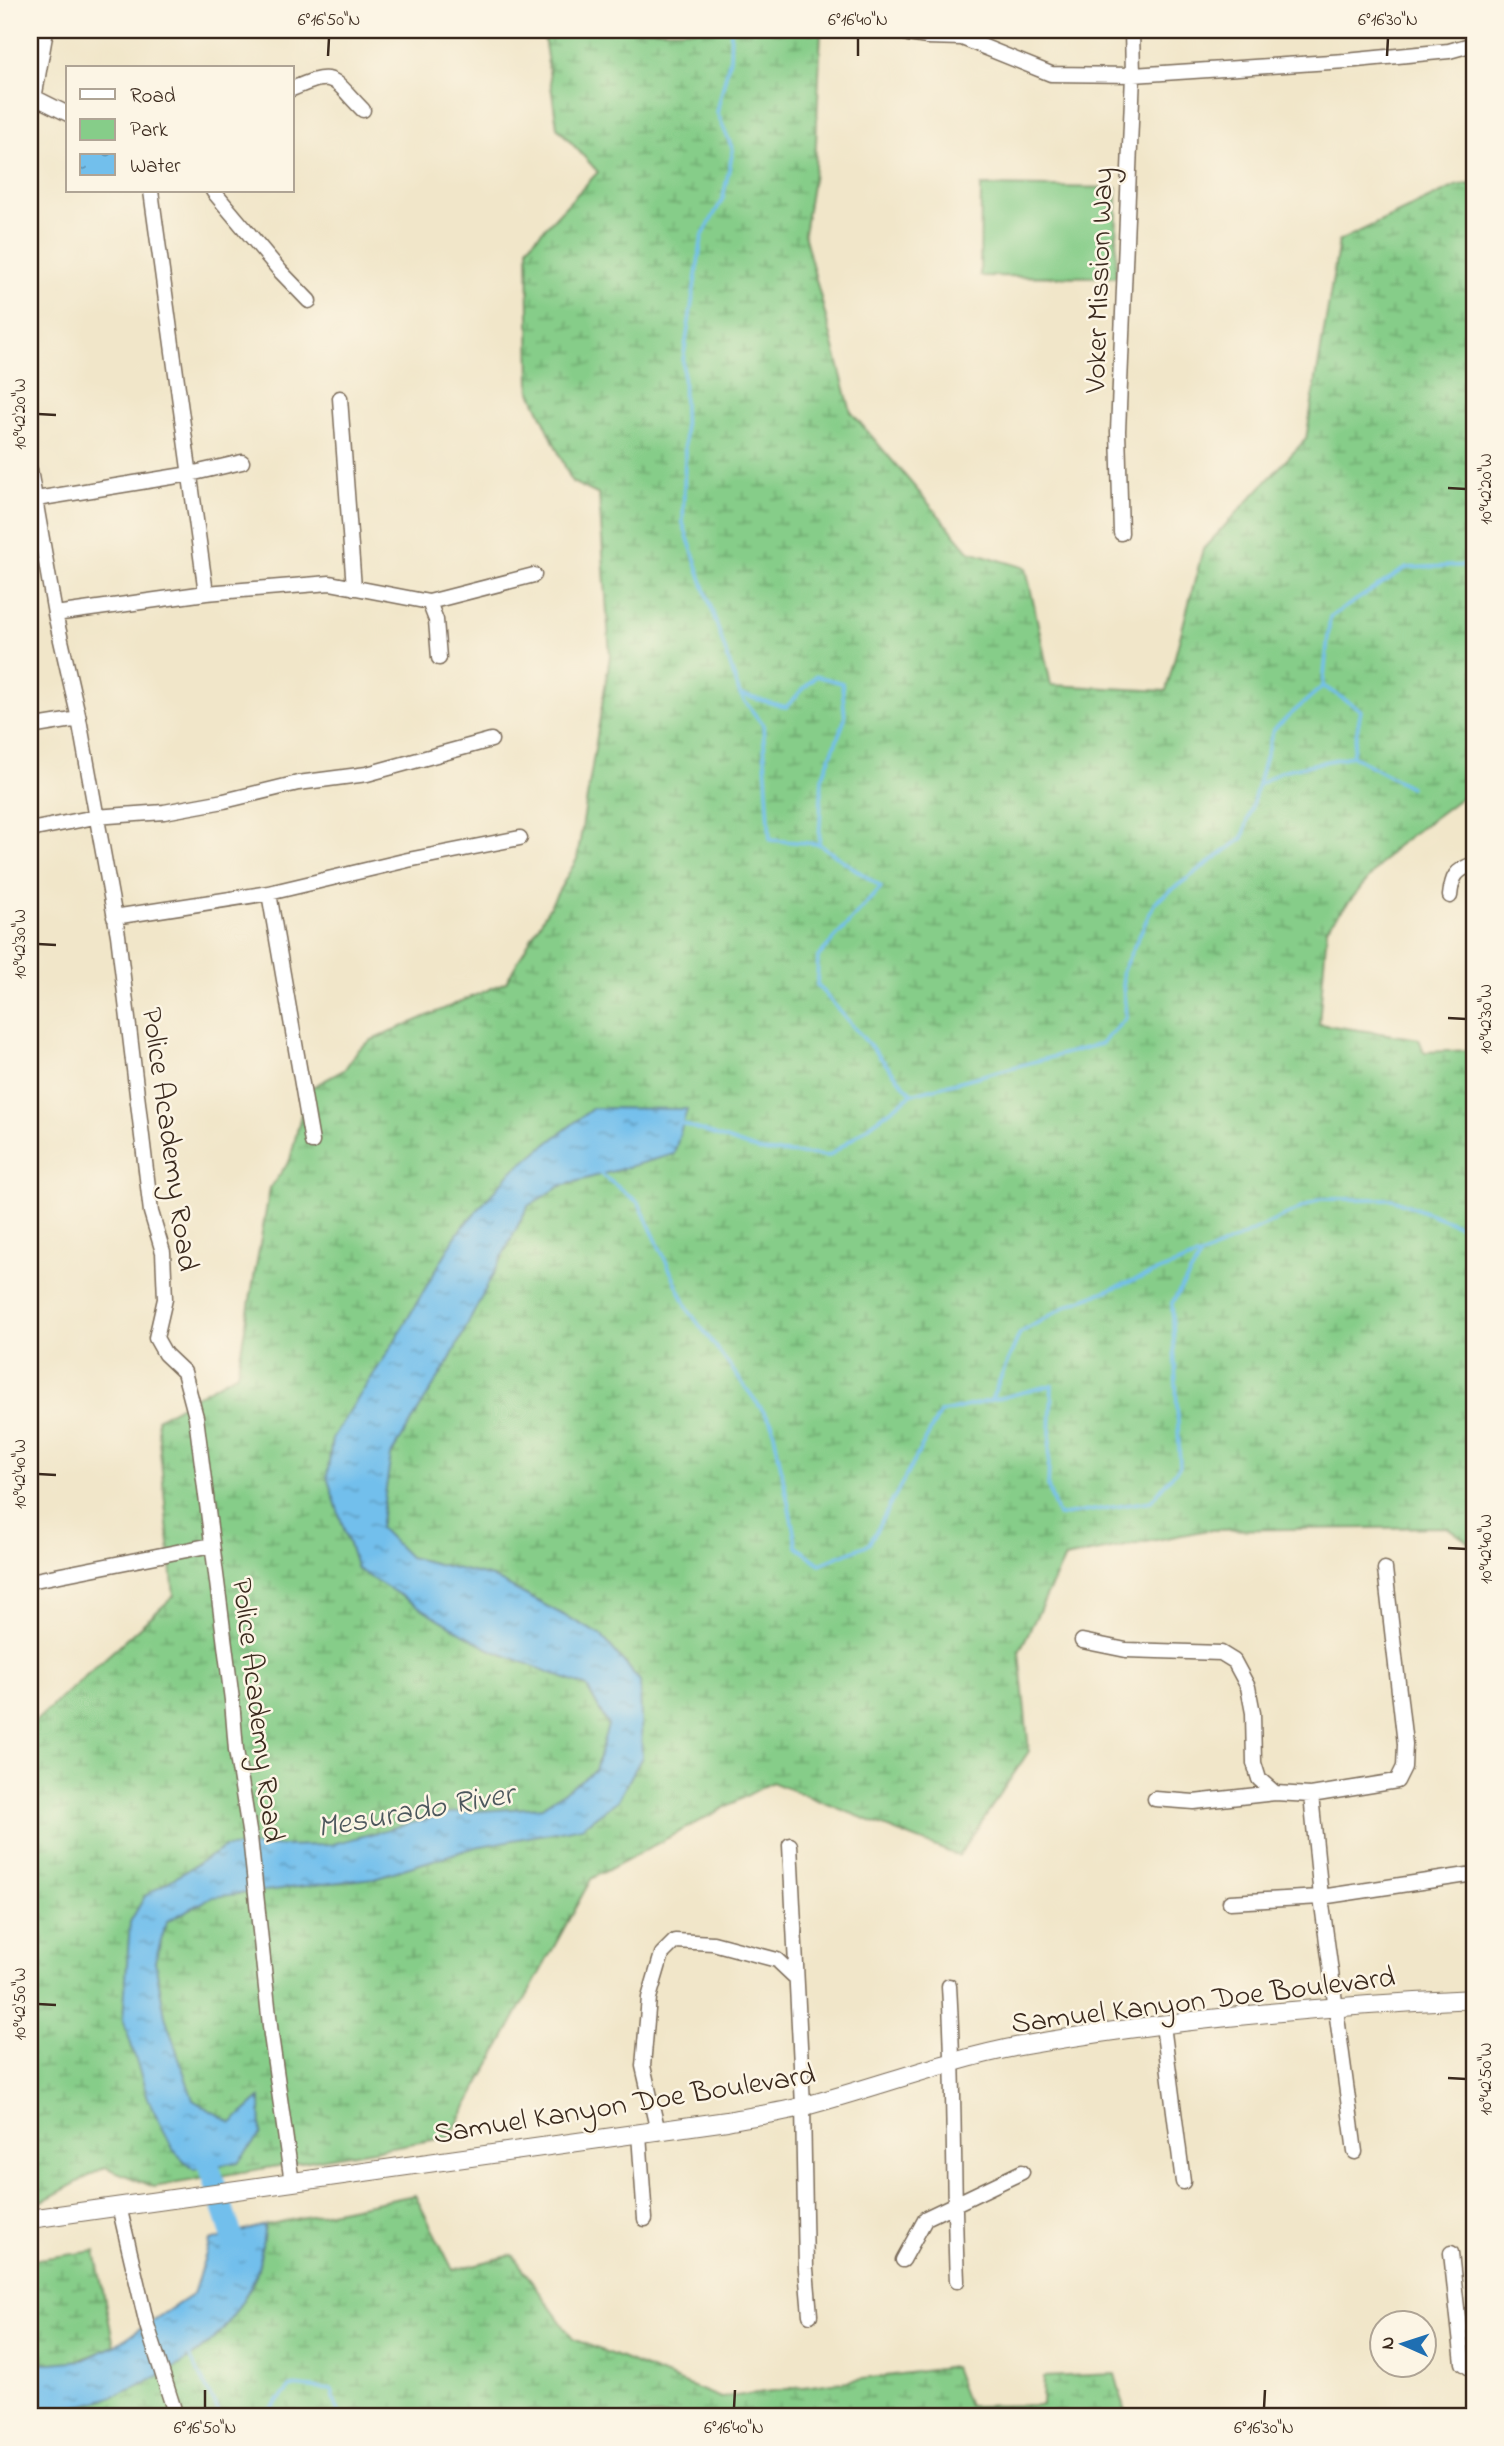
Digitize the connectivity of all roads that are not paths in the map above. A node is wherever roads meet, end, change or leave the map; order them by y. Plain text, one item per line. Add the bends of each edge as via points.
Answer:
1 (46, 30) edge
2 (904, 30) edge
3 (1132, 30) edge
4 (1474, 44) edge
5 (35, 57) edge
6 (1133, 75) junction
7 (294, 88) edge
8 (34, 97) junction
9 (363, 110) dead end
10 (66, 113) edge
11 (30, 122) edge
12 (151, 192) edge
13 (215, 192) edge
14 (309, 301) dead end
15 (340, 398) dead end
16 (242, 462) dead end
17 (30, 470) edge
18 (190, 474) junction
19 (32, 500) edge
20 (1121, 533) dead end
21 (534, 575) dead end
22 (354, 588) junction
23 (205, 593) junction
24 (429, 602) junction
25 (55, 614) junction
26 (439, 658) dead end
27 (79, 719) junction
28 (30, 727) edge
29 (491, 740) dead end
30 (95, 817) junction
31 (30, 830) edge
32 (520, 838) dead end
33 (1474, 864) edge
34 (269, 893) junction
35 (1450, 896) dead end
36 (114, 916) junction
37 (312, 1142) dead end
38 (212, 1545) junction
39 (1385, 1569) dead end
40 (30, 1581) edge
41 (1082, 1641) dead end
42 (1275, 1793) junction
43 (1311, 1795) junction
44 (1155, 1799) dead end
45 (790, 1845) dead end
46 (1474, 1874) edge
47 (1321, 1896) junction
48 (1230, 1902) dead end
49 (796, 1978) junction
50 (949, 1986) dead end
51 (1474, 1999) edge
52 (1337, 2006) junction
53 (1163, 2025) junction
54 (954, 2062) junction
55 (803, 2106) junction
56 (658, 2132) junction
57 (639, 2134) junction
58 (1355, 2152) dead end
59 (1022, 2172) dead end
60 (1183, 2182) dead end
61 (292, 2183) junction
62 (119, 2206) junction
63 (954, 2206) junction
64 (645, 2218) dead end
65 (30, 2219) edge
66 (1451, 2253) dead end
67 (903, 2260) dead end
68 (957, 2281) dead end
69 (810, 2315) dead end
70 (1474, 2371) edge
71 (176, 2416) edge

1 - 5 street
2 - 6 street via 927,37 962,38 1051,74
3 - 6 street, Voker Mission Way
4 - 6 street via 1385,58
5 - 8 street
6 - 20 street, Voker Mission Way via 1118,431
7 - 9 street via 322,76 332,79
8 - 10 street
8 - 11 street
12 - 18 street
13 - 14 street
15 - 22 street
16 - 18 street
17 - 19 street, Police Academy Road
18 - 19 street
18 - 23 street
19 - 25 street, Police Academy Road
21 - 24 street
22 - 23 street via 330,583
22 - 24 street
23 - 25 street
24 - 26 street via 436,620
25 - 27 street, Police Academy Road
27 - 28 street
27 - 30 street, Police Academy Road
29 - 30 street via 368,774 298,783 164,812
30 - 31 street
30 - 36 street, Police Academy Road
32 - 34 street
33 - 35 street via 1457,871
34 - 36 street
34 - 37 street
36 - 38 street, Police Academy Road via 151,1212 163,1252 164,1298 156,1338 184,1371 197,1417
38 - 40 street
38 - 61 street, Police Academy Road
39 - 43 street via 1404,1767 1397,1781
41 - 42 street via 1126,1650 1221,1653 1234,1661 1248,1687 1254,1763 1259,1779
42 - 43 street
42 - 44 street via 1194,1802
43 - 47 street
45 - 49 street
46 - 47 street
47 - 48 street
47 - 52 street
49 - 55 street
49 - 56 street via 777,1960 713,1943 675,1941 662,1954 649,1998 643,2066
50 - 54 street
51 - 52 street, Samuel Kanyon Doe Boulevard
52 - 53 street, Samuel Kanyon Doe Boulevard
52 - 58 street
53 - 54 street, Samuel Kanyon Doe Boulevard via 1019,2046
53 - 60 street
54 - 55 street, Samuel Kanyon Doe Boulevard
54 - 63 street
55 - 56 street, Samuel Kanyon Doe Boulevard
55 - 69 street
56 - 57 street, Samuel Kanyon Doe Boulevard
57 - 61 street, Samuel Kanyon Doe Boulevard
57 - 64 street
59 - 63 street
61 - 62 street, Samuel Kanyon Doe Boulevard
62 - 65 street, Samuel Kanyon Doe Boulevard
62 - 71 street via 147,2325
63 - 67 street via 926,2218
63 - 68 street
66 - 70 street via 1463,2362

